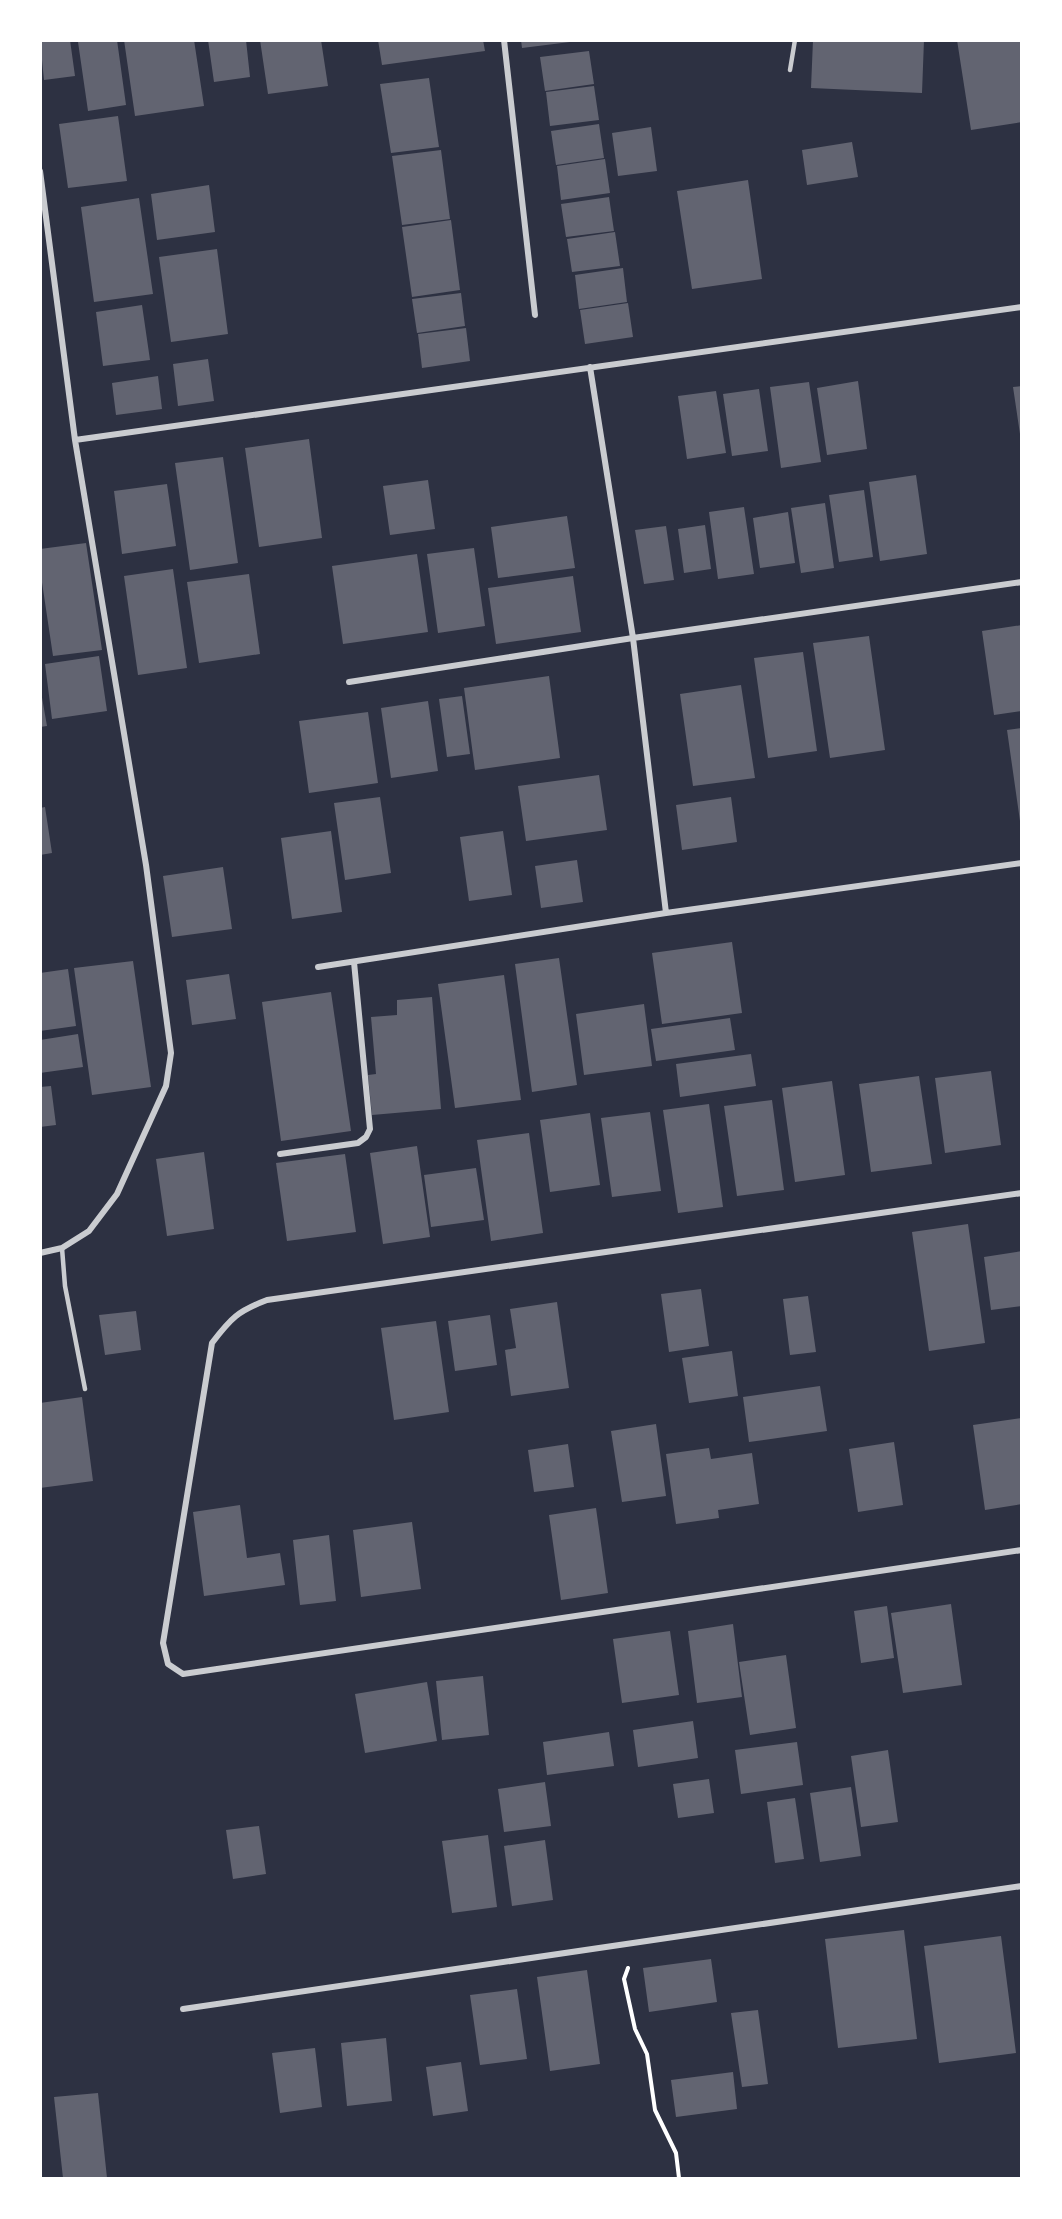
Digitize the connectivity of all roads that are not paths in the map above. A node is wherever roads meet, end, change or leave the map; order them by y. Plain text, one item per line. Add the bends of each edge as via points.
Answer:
1 (504, 40) edge
2 (795, 40) edge
3 (790, 70) dead end
4 (40, 171) edge
5 (1022, 307) edge
6 (534, 315) dead end
7 (590, 367) junction
8 (75, 440) junction
9 (1022, 582) edge
10 (633, 638) junction
11 (349, 682) dead end
12 (1022, 863) edge
13 (666, 913) junction
14 (354, 962) junction
15 (318, 967) dead end
16 (280, 1154) dead end
17 (1022, 1193) edge
18 (62, 1248) junction
19 (40, 1253) edge
20 (85, 1389) dead end
21 (1022, 1550) edge
22 (1022, 1886) edge
23 (183, 2009) dead end

1 - 6 street
2 - 3 lane
4 - 8 street
5 - 7 street
7 - 8 street
7 - 10 street
8 - 18 street via 146,865 171,1053 166,1086 117,1194 89,1231
9 - 10 street
10 - 11 street
10 - 13 street
12 - 13 street
13 - 14 street
14 - 15 street
14 - 16 street via 370,1129 358,1143
17 - 21 street via 267,1300 245,1308 229,1320 212,1343 163,1643 168,1664 183,1674
18 - 19 street
18 - 20 lane via 65,1286
22 - 23 street

